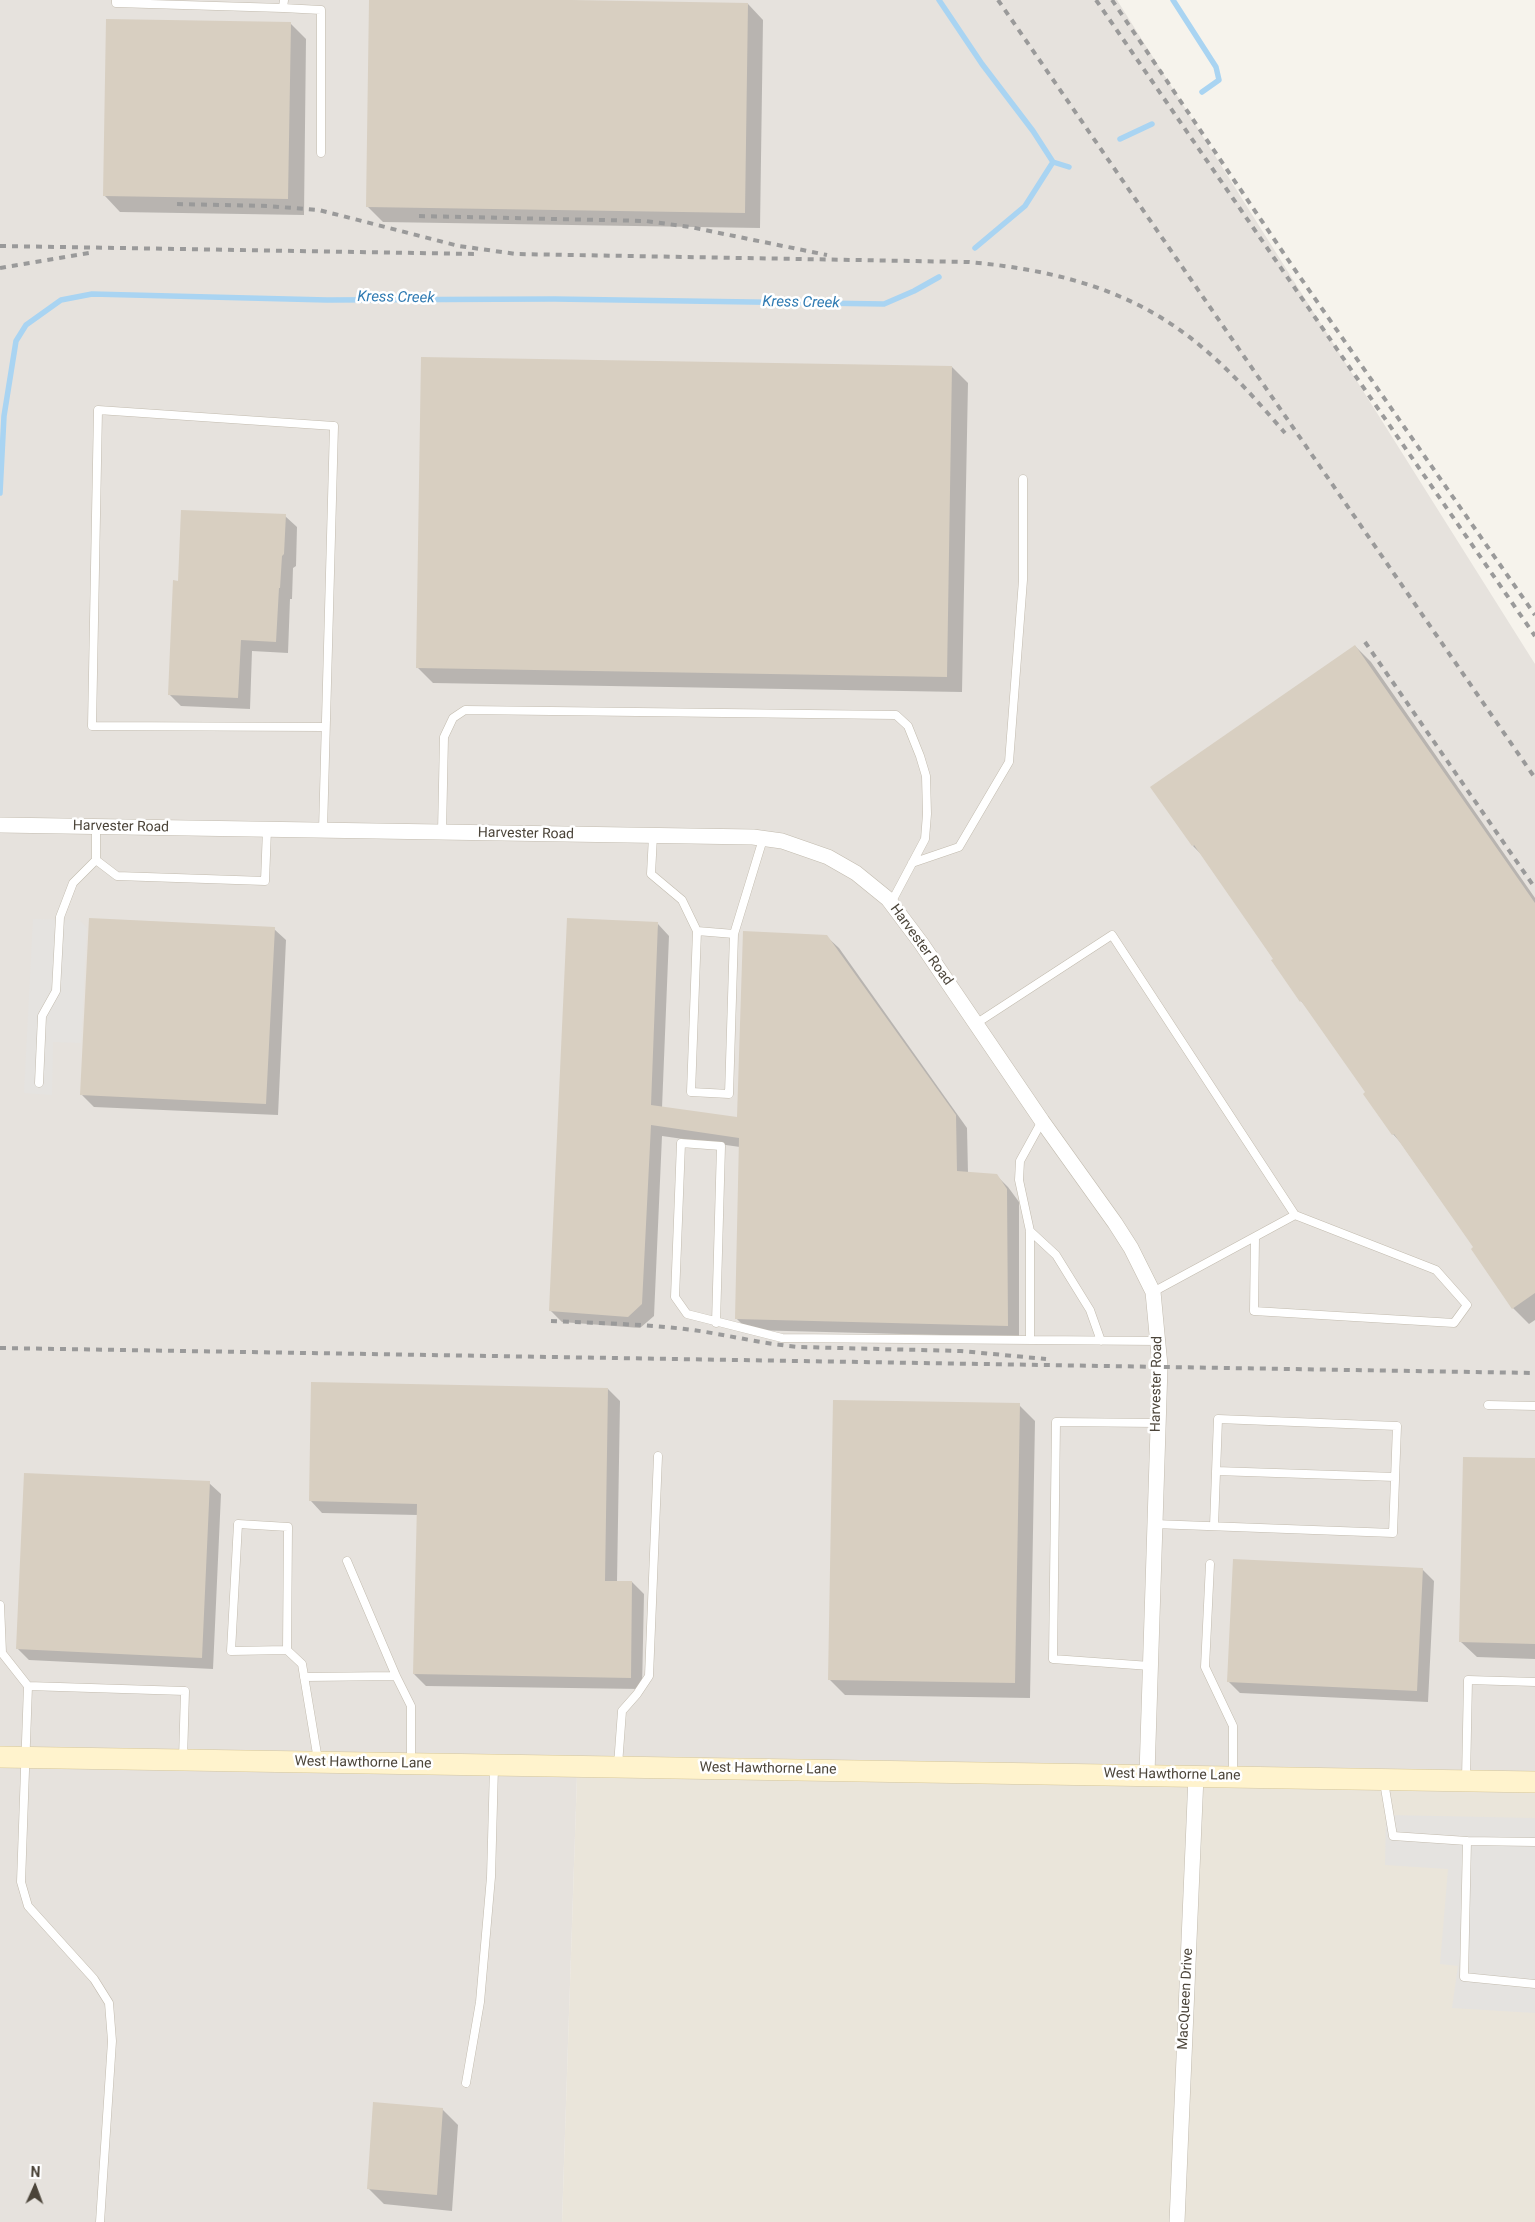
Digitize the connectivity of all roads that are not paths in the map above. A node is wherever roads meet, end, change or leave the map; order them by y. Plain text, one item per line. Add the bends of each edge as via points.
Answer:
1 (116, 0) edge
2 (283, 4) edge
3 (321, 154) dead end
4 (1023, 479) dead end
5 (325, 727) junction
6 (0, 825) edge
7 (96, 826) junction
8 (267, 830) junction
9 (322, 830) junction
10 (442, 832) junction
11 (653, 836) junction
12 (763, 839) junction
13 (96, 860) junction
14 (912, 863) junction
15 (891, 903) junction
16 (697, 930) junction
17 (734, 934) junction
18 (977, 1023) junction
19 (39, 1083) dead end
20 (1042, 1121) junction
21 (1295, 1215) junction
22 (1030, 1231) junction
23 (1255, 1238) junction
24 (1153, 1292) junction
25 (716, 1323) junction
26 (1030, 1340) junction
27 (1101, 1341) junction
28 (1159, 1341) junction
29 (1488, 1405) dead end
30 (1535, 1406) edge
31 (1157, 1423) junction
32 (658, 1456) dead end
33 (1216, 1471) junction
34 (1395, 1477) junction
35 (1154, 1524) junction
36 (1214, 1526) junction
37 (347, 1561) dead end
38 (1210, 1564) dead end
39 (0, 1605) edge
40 (287, 1650) junction
41 (1150, 1666) junction
42 (396, 1676) junction
43 (304, 1677) junction
44 (1535, 1682) edge
45 (28, 1686) junction
46 (0, 1757) edge
47 (25, 1757) junction
48 (184, 1760) junction
49 (319, 1762) junction
50 (411, 1763) junction
51 (494, 1765) junction
52 (618, 1767) junction
53 (1147, 1774) junction
54 (1196, 1776) junction
55 (1233, 1777) junction
56 (1383, 1780) junction
57 (1466, 1781) junction
58 (1535, 1782) edge
59 (1467, 1841) junction
60 (1535, 1842) edge
61 (1535, 1984) edge
62 (466, 2083) dead end
63 (100, 2222) edge
64 (1177, 2222) edge

1 - 2 lane via 116,3
2 - 3 lane via 321,10
4 - 14 lane via 1023,580 1009,762 959,847
5 - 5 lane via 92,726 98,410 334,426
5 - 9 lane
6 - 7 street, Harvester Road
7 - 8 street, Harvester Road
7 - 13 lane
8 - 9 street, Harvester Road
8 - 13 lane via 265,881 117,876
9 - 10 street, Harvester Road
10 - 11 street, Harvester Road
10 - 14 lane via 444,737 453,718 465,710 896,716 908,726 926,776 925,839
11 - 12 street, Harvester Road
11 - 16 lane via 651,874 682,900
12 - 15 street, Harvester Road via 800,846 828,857 856,873
12 - 17 lane
13 - 19 lane via 73,884 60,917 56,991 42,1016
14 - 15 lane
15 - 18 street, Harvester Road
16 - 17 lane
16 - 17 lane via 691,1092 729,1094
18 - 20 street, Harvester Road
18 - 21 lane via 1112,935
20 - 22 lane via 1020,1161 1019,1180
20 - 24 street, Harvester Road via 1115,1223
21 - 23 lane
21 - 23 lane via 1436,1270 1467,1304 1454,1323 1254,1311
22 - 26 lane
22 - 27 lane via 1056,1255 1090,1310
23 - 24 lane
24 - 28 street, Harvester Road
25 - 25 lane via 688,1314 675,1297 681,1143 721,1146
25 - 26 lane via 782,1338
26 - 27 lane
27 - 28 lane
28 - 31 street, Harvester Road
29 - 30 lane
31 - 35 street, Harvester Road
31 - 41 lane via 1056,1422 1053,1659
32 - 52 lane via 649,1676 622,1711
33 - 34 lane
33 - 34 lane via 1218,1419 1397,1426
33 - 36 lane
34 - 36 lane via 1394,1533
35 - 36 lane
35 - 41 street, Harvester Road
37 - 42 lane
38 - 55 lane via 1205,1667 1233,1726
39 - 45 lane via 2,1653
40 - 40 lane via 288,1527 238,1524 231,1651
40 - 43 lane via 302,1664
41 - 53 street, Harvester Road
42 - 43 lane
42 - 50 lane via 411,1706
43 - 49 lane
44 - 57 lane via 1468,1680
45 - 47 lane
45 - 48 lane via 185,1691
46 - 47 street, West Hawthorne Lane
47 - 48 street, West Hawthorne Lane
47 - 63 lane via 21,1882 28,1906 94,1979 108,2003 112,2041
48 - 49 street, West Hawthorne Lane
49 - 50 street, West Hawthorne Lane
50 - 51 street, West Hawthorne Lane
51 - 52 street, West Hawthorne Lane
51 - 62 lane via 491,1877 481,1993
52 - 53 street, West Hawthorne Lane
53 - 54 street, West Hawthorne Lane
54 - 55 street, West Hawthorne Lane
54 - 64 street, MacQueen Drive
55 - 56 street, West Hawthorne Lane
56 - 57 street, West Hawthorne Lane
56 - 59 lane via 1393,1836
57 - 58 street, West Hawthorne Lane
59 - 60 lane
59 - 61 lane via 1464,1977

